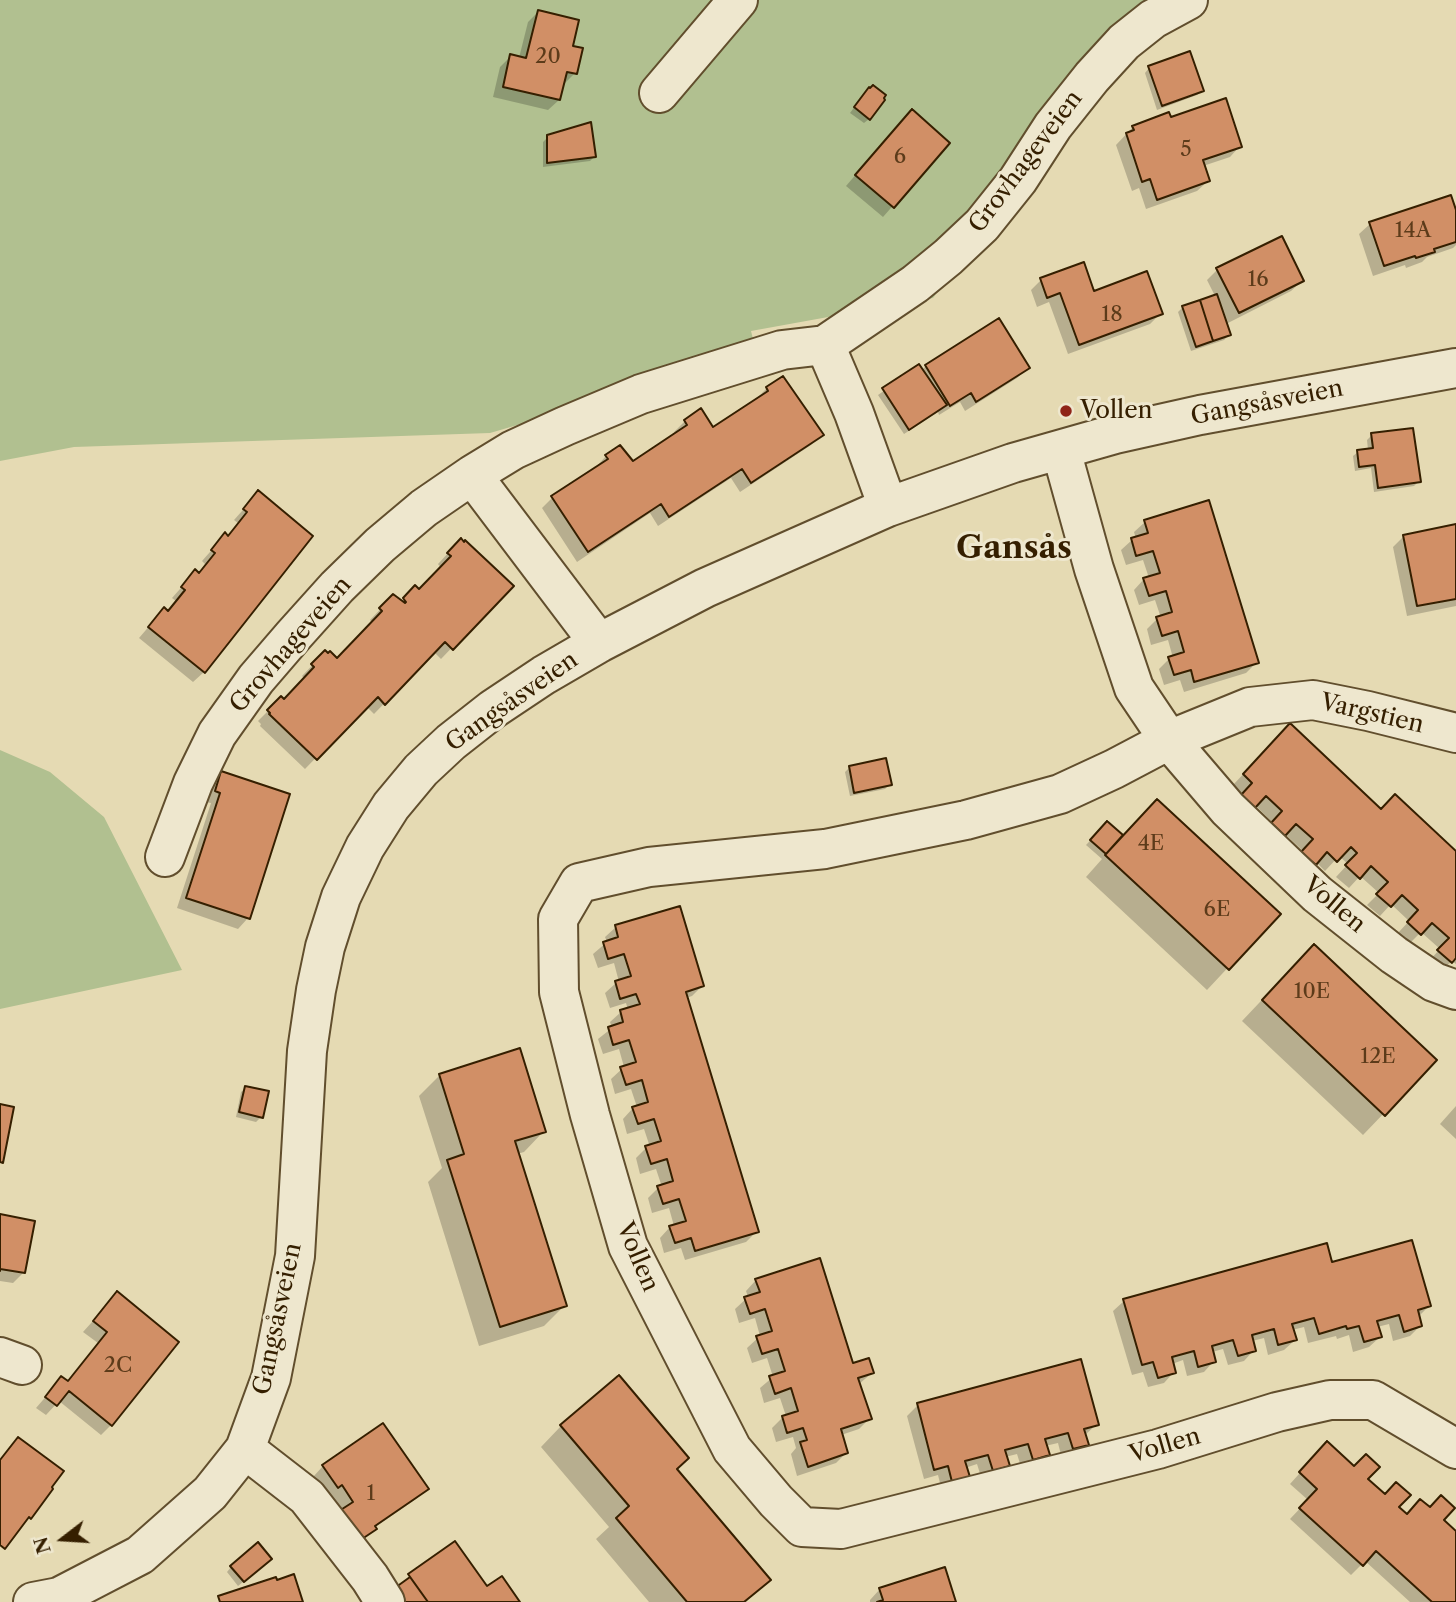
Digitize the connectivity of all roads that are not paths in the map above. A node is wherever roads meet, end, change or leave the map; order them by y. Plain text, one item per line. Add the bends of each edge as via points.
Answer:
1 (738, 0) edge
2 (1188, 0) edge
3 (659, 93) dead end
4 (825, 345) junction
5 (1456, 368) edge
6 (1061, 450) junction
7 (472, 475) junction
8 (888, 508) junction
9 (599, 643) junction
10 (1456, 733) edge
11 (1169, 740) junction
12 (165, 857) dead end
13 (1456, 990) edge
14 (245, 1448) junction
15 (1456, 1449) edge
16 (33, 1602) edge
17 (385, 1602) edge

1 - 3 street
2 - 4 street, Grovhageveien via 1124,41 965,242 915,284
4 - 7 street, Grovhageveien via 782,349 640,394 554,430
4 - 8 street
5 - 6 street, Gangsåsveien via 1200,415
6 - 8 street, Gangsåsveien
6 - 11 street, Vollen via 1134,688
7 - 9 street
7 - 12 street, Grovhageveien via 380,545 256,679 217,734
8 - 9 street, Gangsåsveien via 705,588
9 - 14 street, Gangsåsveien via 493,709 421,770 365,847 341,897 325,947 307,1051 295,1256 271,1378
10 - 11 street, Vargstien via 1313,700 1250,707
11 - 13 street, Vollen via 1228,809 1317,894 1434,982
11 - 15 street, Vollen via 1060,794 966,820 825,849 649,867 579,883 558,919 559,992 628,1245 732,1449 802,1527 841,1529 902,1515 1330,1399 1373,1400
14 - 16 street, Gangsåsveien via 210,1493 141,1555 60,1597
14 - 17 street via 307,1497

